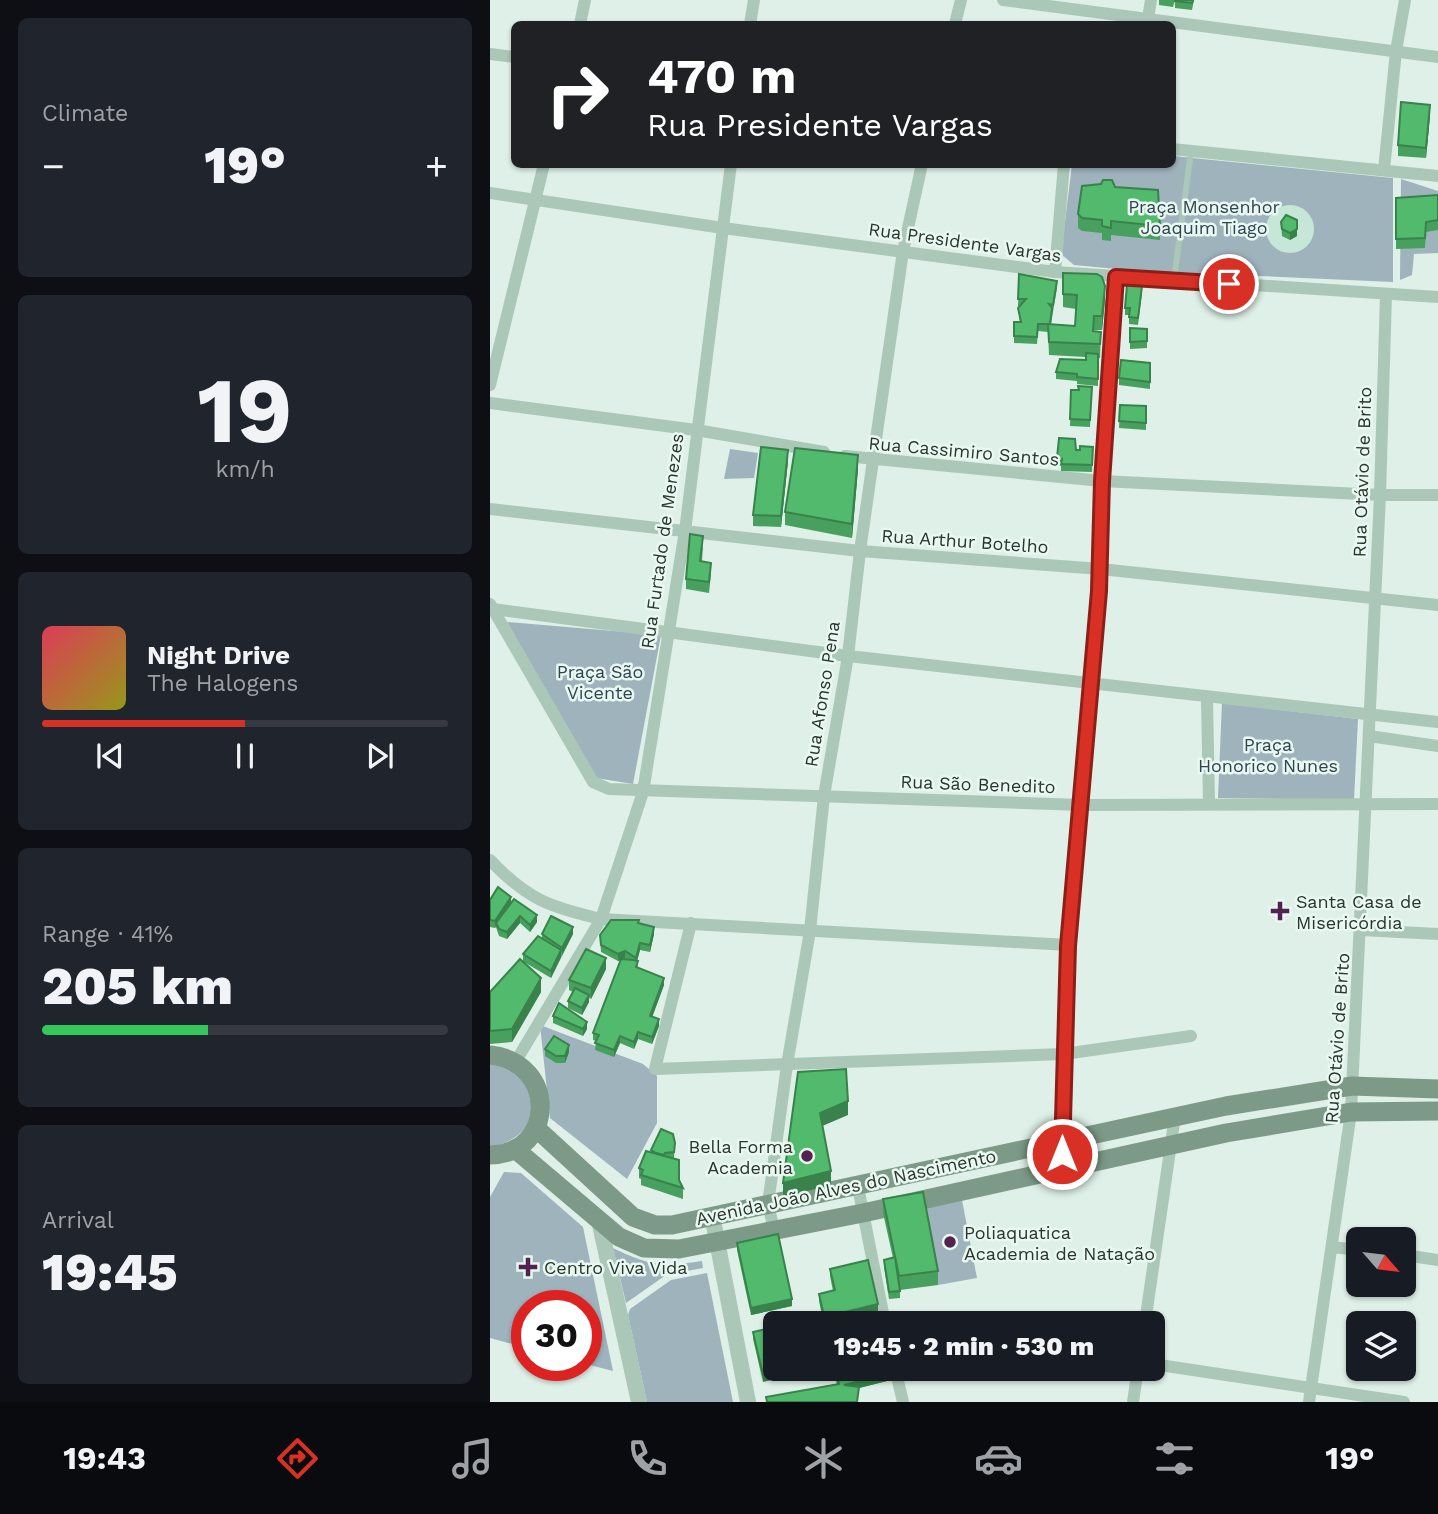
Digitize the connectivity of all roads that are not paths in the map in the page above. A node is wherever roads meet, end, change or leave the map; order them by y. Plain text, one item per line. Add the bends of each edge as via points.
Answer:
1 (585, 0) edge
2 (754, 0) edge
3 (961, 0) edge
4 (1003, 0) edge
5 (1151, 0) edge
6 (1405, 0) edge
7 (581, 21) edge
8 (750, 21) edge
9 (956, 21) edge
10 (1140, 21) edge
11 (1147, 21) edge
12 (1176, 25) edge
13 (1396, 51) junction
14 (490, 54) edge
15 (511, 57) edge
16 (1438, 57) edge
17 (1176, 149) edge
18 (1191, 151) junction
19 (543, 168) edge
20 (730, 168) edge
21 (921, 168) edge
22 (1064, 168) edge
23 (1384, 170) junction
24 (1438, 176) edge
25 (490, 193) edge
26 (534, 200) junction
27 (723, 228) junction
28 (903, 251) junction
29 (1055, 272) junction
30 (1116, 277) junction
31 (1174, 280) junction
32 (1386, 295) junction
33 (1438, 297) edge
34 (490, 385) edge
35 (490, 403) edge
36 (696, 430) junction
37 (872, 461) junction
38 (1102, 481) junction
39 (1380, 495) junction
40 (1438, 495) edge
41 (490, 509) edge
42 (685, 531) junction
43 (860, 551) junction
44 (1101, 569) junction
45 (1374, 599) junction
46 (1438, 605) edge
47 (492, 606) edge
48 (667, 631) junction
49 (848, 656) junction
50 (1093, 682) junction
51 (1207, 699) junction
52 (1369, 713) junction
53 (1438, 722) edge
54 (1369, 736) junction
55 (1438, 746) edge
56 (643, 792) junction
57 (824, 796) junction
58 (1209, 803) junction
59 (1366, 804) junction
60 (1438, 804) edge
61 (1081, 805) junction
62 (490, 860) edge
63 (601, 919) junction
64 (691, 923) junction
65 (810, 930) junction
66 (1361, 930) junction
67 (1438, 934) edge
68 (1068, 946) junction
69 (1191, 1036) dead end
70 (1064, 1054) junction
71 (490, 1055) edge
72 (516, 1061) junction
73 (787, 1065) junction
74 (1352, 1086) junction
75 (1438, 1089) edge
76 (1226, 1106) junction
77 (1438, 1111) edge
78 (1351, 1112) junction
79 (1175, 1116) junction
80 (536, 1128) junction
81 (1226, 1133) junction
82 (1061, 1139) junction
83 (1173, 1143) junction
84 (499, 1157) edge
85 (1063, 1168) junction
86 (858, 1187) junction
87 (768, 1204) junction
88 (863, 1213) junction
89 (712, 1215) junction
90 (599, 1220) junction
91 (774, 1230) junction
92 (717, 1242) junction
93 (1332, 1247) junction
94 (1346, 1249) edge
95 (1416, 1257) edge
96 (1438, 1260) edge
97 (883, 1311) edge
98 (1147, 1311) edge
99 (1165, 1366) edge
100 (898, 1381) edge
101 (1136, 1381) edge
102 (1311, 1388) junction
103 (639, 1402) edge
104 (748, 1402) edge
105 (903, 1402) edge
106 (1133, 1402) edge
107 (1309, 1402) edge
108 (1404, 1402) edge

1 - 7 street
2 - 8 street
3 - 9 street
4 - 10 street
5 - 11 street
6 - 13 street
12 - 13 street
13 - 16 street
13 - 23 street
14 - 15 street
17 - 18 street
18 - 23 street
18 - 31 lane
19 - 26 street
20 - 27 street, Rua Furtado de Menezes
21 - 28 street, Rua Afonso Pena
22 - 29 street
23 - 24 street
25 - 26 street, Rua Presidente Vargas
26 - 27 street, Rua Presidente Vargas
26 - 34 street
27 - 28 street, Rua Presidente Vargas
27 - 36 street, Rua Furtado de Menezes
28 - 29 street, Rua Presidente Vargas
28 - 37 street, Rua Afonso Pena
29 - 30 street, Rua Presidente Vargas
30 - 31 street, Rua Presidente Vargas
30 - 38 street
31 - 32 street, Rua Presidente Vargas
32 - 33 street, Rua Presidente Vargas
32 - 39 street, Rua Otávio de Brito
35 - 36 street, Rua Cassimiro Santos
36 - 37 street, Rua Cassimiro Santos
36 - 42 street, Rua Furtado de Menezes
37 - 38 street, Rua Cassimiro Santos
37 - 43 street, Rua Afonso Pena
38 - 39 street, Rua Cassimiro Santos
38 - 44 street
39 - 40 street, Rua Cassimiro Santos
39 - 45 street, Rua Otávio de Brito
41 - 42 street, Rua Arthur Botelho
42 - 43 street, Rua Arthur Botelho
42 - 48 street, Rua Furtado de Menezes
43 - 44 street, Rua Arthur Botelho
43 - 49 street, Rua Afonso Pena
44 - 45 street, Rua Arthur Botelho
44 - 50 street
45 - 46 street, Rua Arthur Botelho
45 - 52 street, Rua Otávio de Brito
47 - 48 street
47 - 56 street, Rua São Benedito via 593,782 609,789
48 - 49 street
48 - 56 street, Rua Furtado de Menezes
49 - 50 street
49 - 57 street, Rua Afonso Pena
50 - 51 street
50 - 61 street
51 - 52 street
51 - 58 street
52 - 53 street
52 - 54 street, Rua Otávio de Brito
54 - 55 street
54 - 59 street, Rua Otávio de Brito
56 - 57 street, Rua São Benedito
56 - 63 street, Rua Furtado de Menezes
57 - 61 street, Rua São Benedito
57 - 65 street, Rua Afonso Pena
58 - 59 street, Rua São Benedito
58 - 61 street, Rua São Benedito
59 - 60 street, Rua São Benedito
59 - 66 street, Rua Otávio de Brito
61 - 68 street
62 - 63 street via 516,888 561,910
63 - 64 street
63 - 72 street, Rua Furtado de Menezes
64 - 65 street
64 - 73 street via 654,1069
65 - 68 street
65 - 73 street, Rua Afonso Pena
66 - 67 street
66 - 74 street, Rua Otávio de Brito
68 - 70 street
69 - 70 street
70 - 73 street
70 - 82 street
71 - 72 main road
72 - 80 main road via 528,1071 538,1091
73 - 87 street, Rua Afonso Pena
74 - 75 main road, Avenida João Alves do Nascimento
74 - 76 main road, Avenida João Alves do Nascimento
74 - 78 street, Rua Otávio de Brito
76 - 79 main road, Avenida João Alves do Nascimento
76 - 81 main road
77 - 78 main road
78 - 81 main road
78 - 93 street, Rua Otávio de Brito
79 - 82 main road, Avenida João Alves do Nascimento
79 - 83 street
80 - 84 main road
80 - 89 main road, Avenida João Alves do Nascimento via 633,1217 672,1225
81 - 83 main road
82 - 85 street
82 - 86 main road, Avenida João Alves do Nascimento
83 - 85 main road
83 - 98 street
84 - 90 main road
85 - 88 main road
86 - 87 main road, Avenida João Alves do Nascimento
86 - 88 street
87 - 89 main road, Avenida João Alves do Nascimento
87 - 91 street, Rua Afonso Pena
88 - 91 main road
88 - 97 street
89 - 92 street
90 - 92 main road via 619,1237 645,1248 679,1249
90 - 103 street
91 - 92 main road
92 - 104 street
93 - 94 street
93 - 102 street, Rua Otávio de Brito
95 - 96 street
99 - 102 street
100 - 105 street
101 - 106 street
102 - 107 street, Rua Otávio de Brito
102 - 108 street

